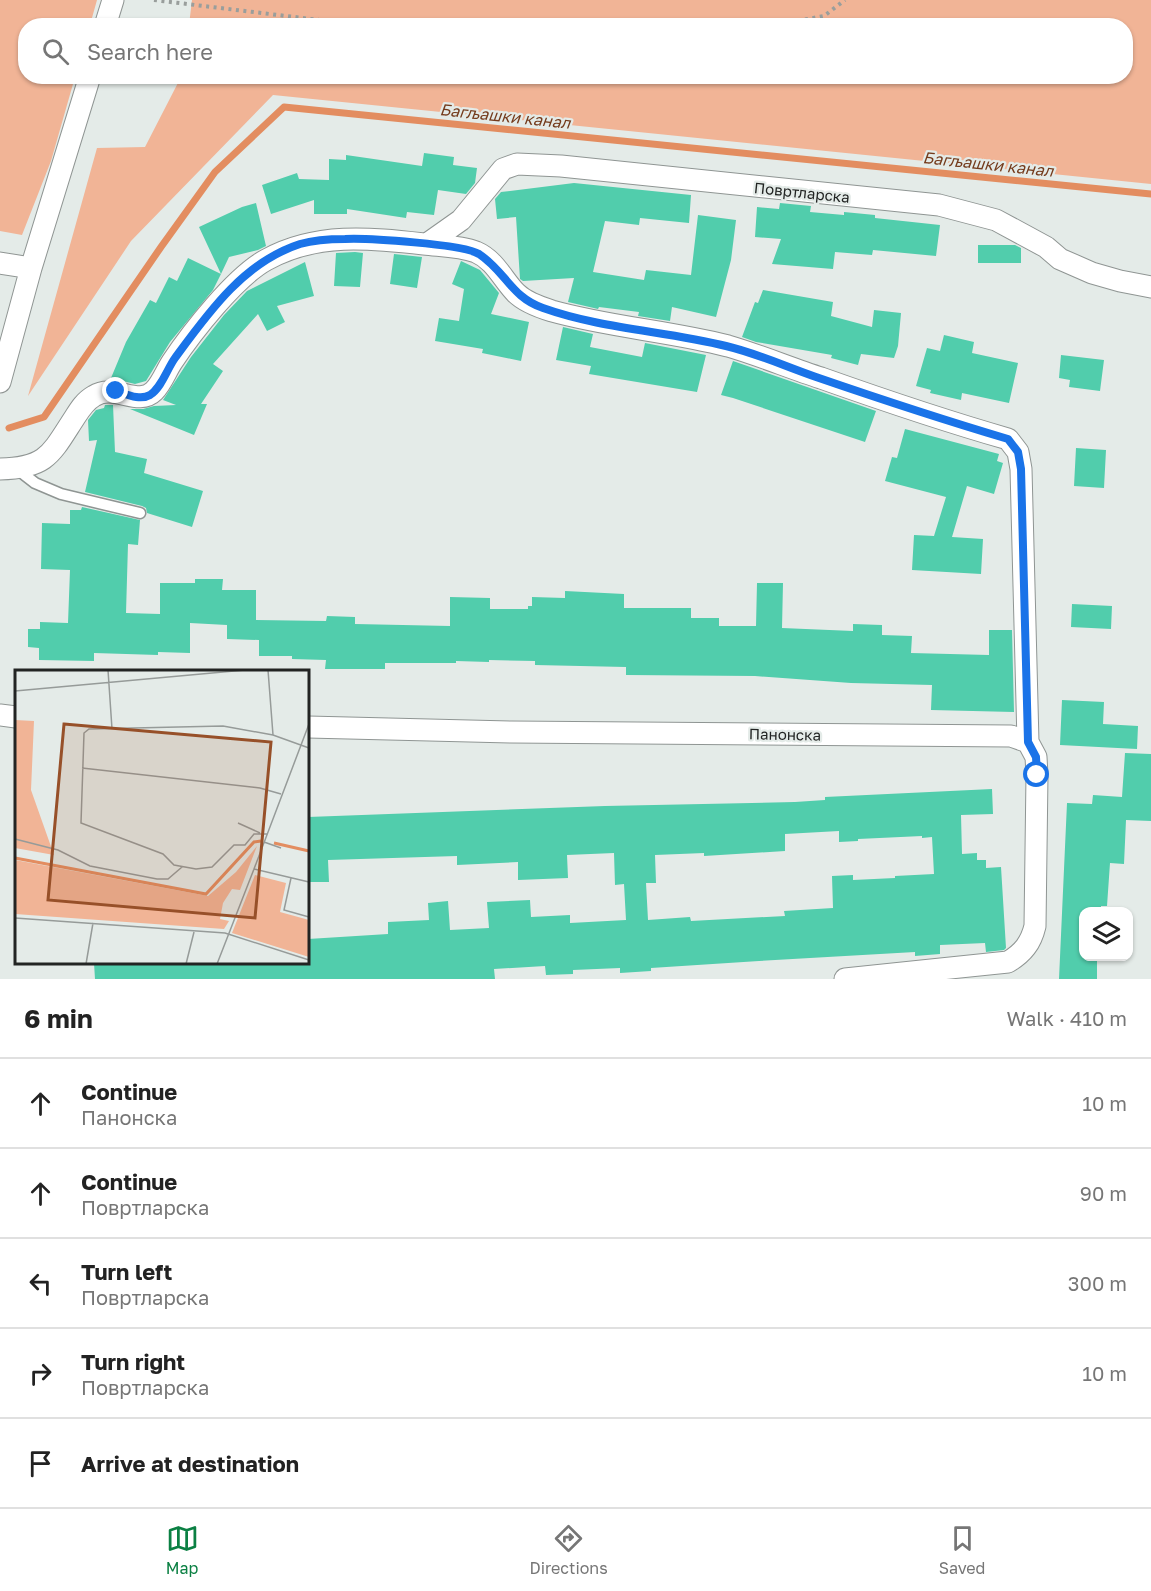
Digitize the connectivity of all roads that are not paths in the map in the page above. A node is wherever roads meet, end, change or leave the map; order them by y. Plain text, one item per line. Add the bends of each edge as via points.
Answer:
1 (113, 0) edge
2 (107, 18) edge
3 (88, 84) edge
4 (461, 220) junction
5 (427, 244) junction
6 (477, 252) junction
7 (0, 263) edge
8 (31, 268) junction
9 (1151, 286) edge
10 (0, 382) edge
11 (8, 469) edge
12 (140, 513) dead end
13 (0, 715) edge
14 (15, 717) edge
15 (309, 727) edge
16 (1028, 742) junction
17 (881, 977) edge
18 (845, 979) edge

1 - 2 street
3 - 8 street
4 - 5 street, Повртларска
4 - 6 street
4 - 9 street, Повртларска via 503,169 517,164 561,166 939,205 996,220 1046,246 1060,260 1092,273
5 - 6 street
5 - 11 street via 322,240 301,244 263,261 213,309 153,393 140,397 116,391 94,396 82,406 46,459
6 - 16 street via 501,272 514,292 542,308 727,346 1008,439 1018,452 1021,469
7 - 8 street
8 - 10 street
11 - 12 lane via 61,494
13 - 14 street
15 - 16 street, Панонска via 1011,736
16 - 17 street via 1036,762 1035,926 1029,944 1008,962
17 - 18 street

